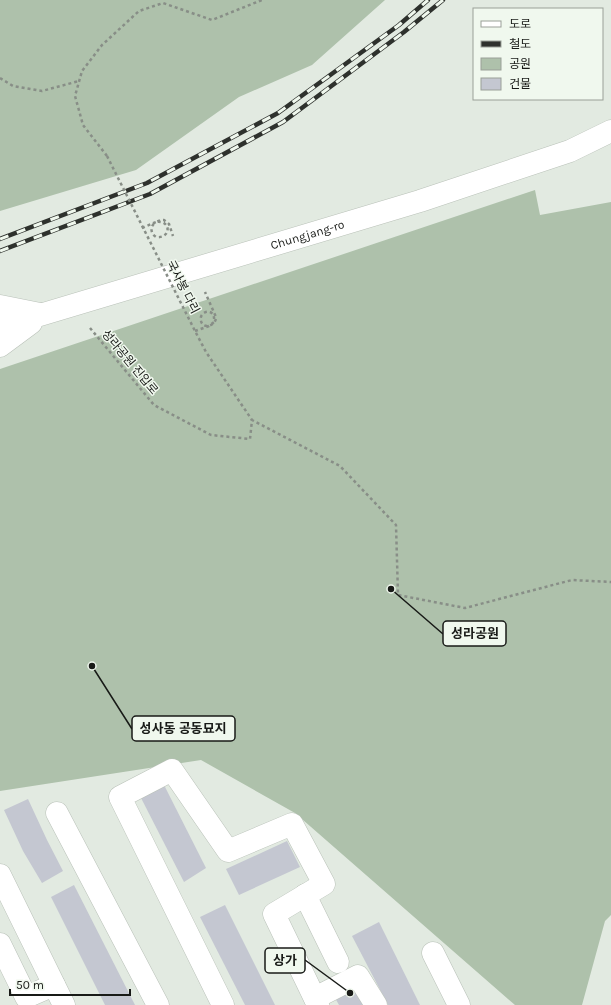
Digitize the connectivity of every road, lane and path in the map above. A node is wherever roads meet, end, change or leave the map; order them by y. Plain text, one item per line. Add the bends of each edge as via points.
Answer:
1 (167, 0) edge
2 (262, 0) edge
3 (139, 11) junction
4 (0, 78) edge
5 (79, 81) junction
6 (611, 131) edge
7 (156, 222) junction
8 (142, 228) junction
9 (173, 236) dead end
10 (206, 292) dead end
11 (0, 306) edge
12 (43, 314) junction
13 (209, 326) junction
14 (0, 327) edge
15 (90, 328) dead end
16 (195, 331) junction
17 (0, 346) edge
18 (252, 420) junction
19 (611, 582) edge
20 (57, 813) dead end
21 (0, 875) edge
22 (305, 895) junction
23 (0, 944) edge
24 (433, 952) dead end
25 (338, 962) dead end
26 (54, 985) junction
27 (317, 1002) edge
28 (64, 1005) edge
29 (158, 1005) edge
30 (223, 1005) edge
31 (376, 1005) edge
32 (459, 1005) edge

1 - 3 path
2 - 3 path via 212,20 163,3
3 - 5 path, 국사봉 다리 via 102,45 82,71
4 - 5 path via 13,86 42,91
5 - 8 path, 국사봉 다리, bridge via 75,96 82,125 107,156
6 - 12 main road, Chungjang-ro via 570,150 420,200
7 - 7 path via 162,222 167,226 168,231 162,237 156,237 152,233
7 - 8 path
7 - 9 path via 166,221
8 - 16 path, 국사봉 다리, bridge
10 - 13 path via 216,317 214,324
11 - 12 main road
12 - 14 main road, Chungjang-ro
12 - 17 main road
13 - 13 path via 214,322 214,317 208,312 203,313 200,320
13 - 16 path
15 - 18 path, 성라공원 진입로 via 154,405 211,435 250,439
16 - 18 path, 국사봉 다리, bridge via 206,352
18 - 19 path via 340,466 396,525 398,595 465,608 572,580
20 - 29 main road
21 - 26 main road
22 - 25 main road
22 - 27 main road via 274,914
22 - 30 main road via 324,884 292,824 228,851 172,770 120,797
23 - 26 main road via 26,997
24 - 32 main road
26 - 28 main road
27 - 31 main road via 358,976

